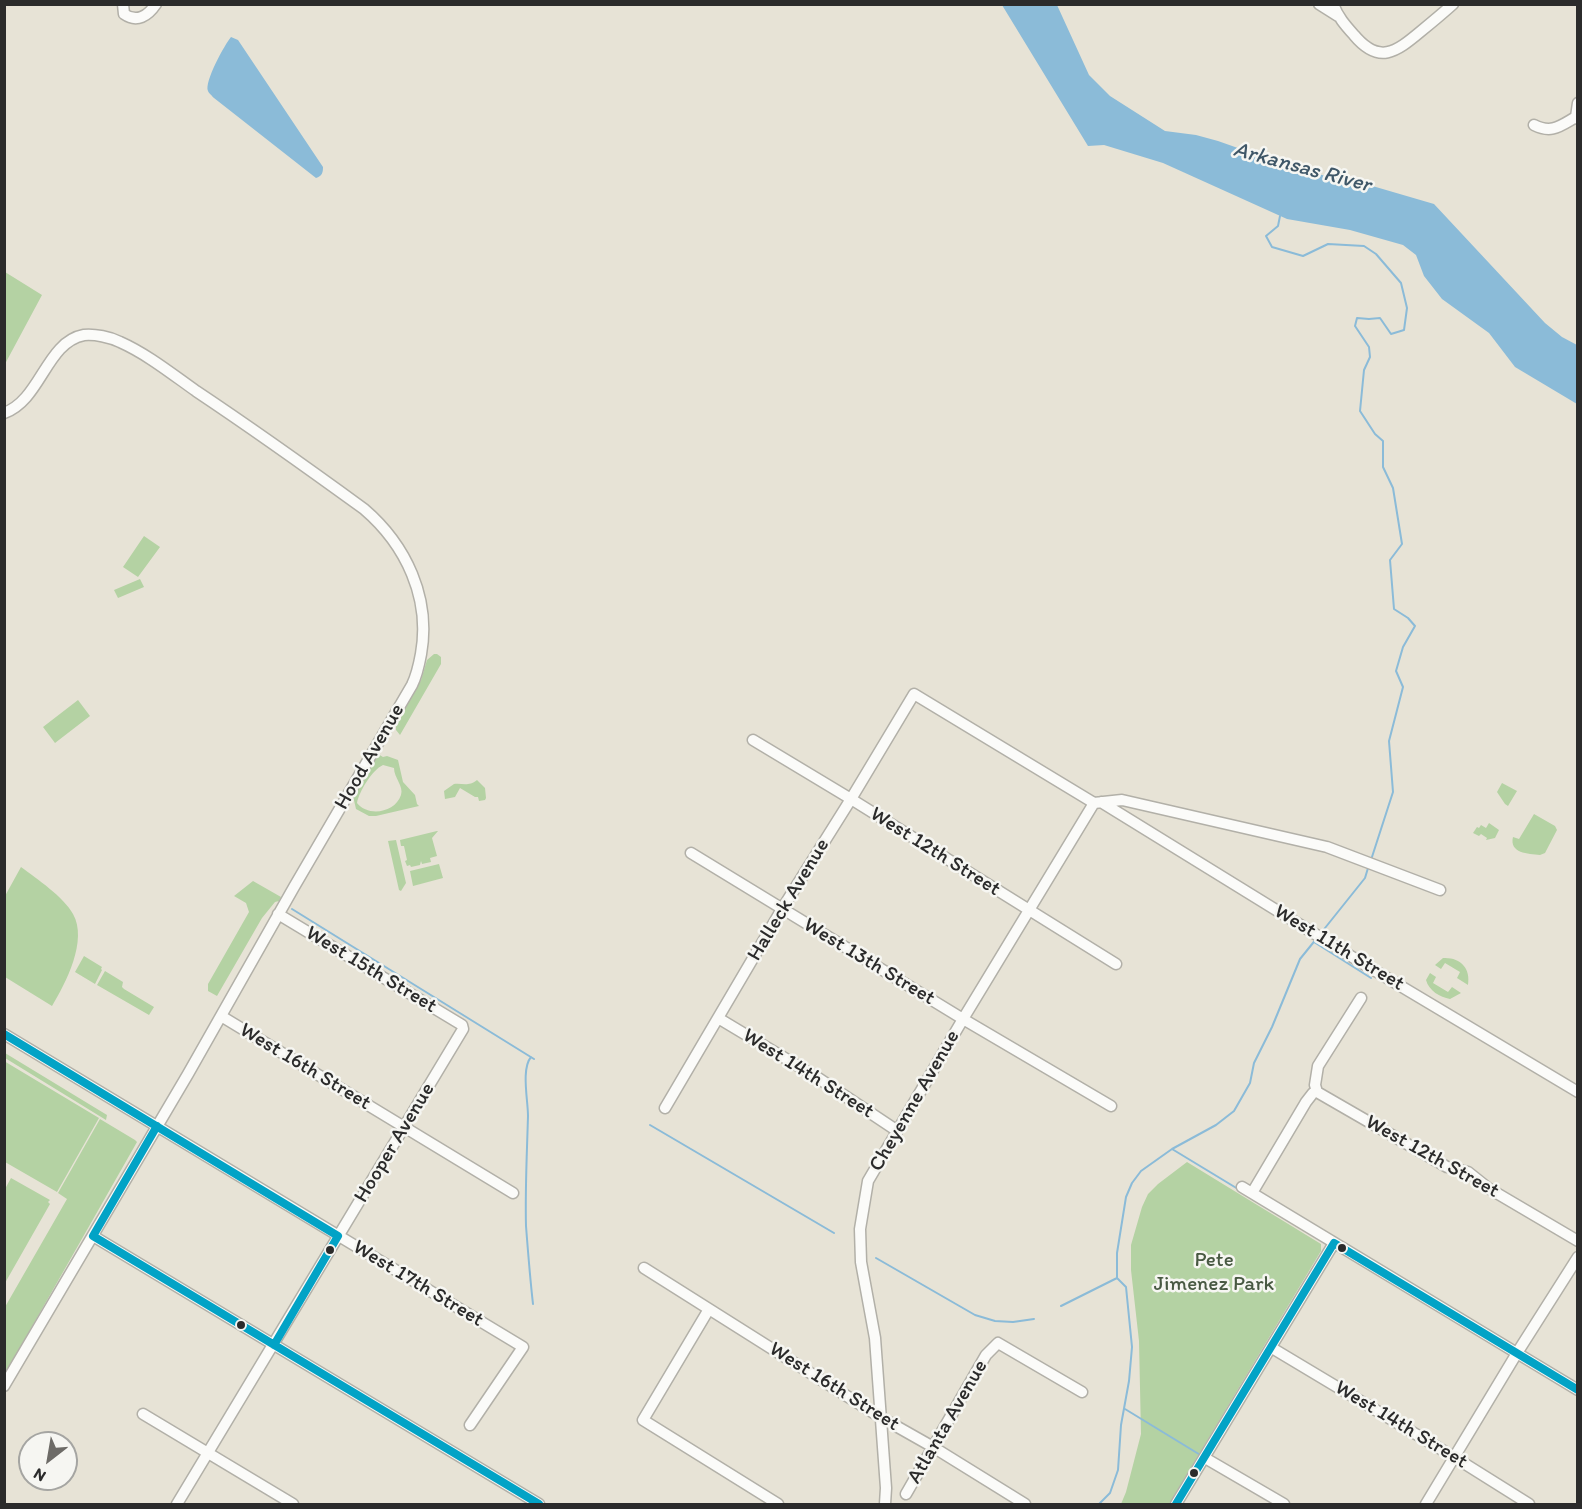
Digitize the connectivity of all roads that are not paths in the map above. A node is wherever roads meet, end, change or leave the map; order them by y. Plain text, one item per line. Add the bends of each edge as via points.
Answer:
1 (123, 4) edge
2 (156, 4) edge
3 (1319, 4) edge
4 (1333, 4) edge
5 (1453, 4) edge
6 (1338, 16) junction
7 (1578, 103) edge
8 (1577, 118) edge
9 (1534, 125) dead end
10 (4, 413) edge
11 (914, 694) joint
12 (753, 740) dead end
13 (850, 799) junction
14 (1097, 803) junction
15 (691, 853) dead end
16 (1440, 890) dead end
17 (782, 909) junction
18 (1028, 910) junction
19 (278, 914) junction
20 (1116, 964) dead end
21 (1361, 998) dead end
22 (221, 1016) junction
23 (718, 1018) junction
24 (963, 1019) junction
25 (463, 1027) joint
26 (4, 1034) edge
27 (1317, 1092) junction
28 (1578, 1092) edge
29 (1111, 1106) dead end
30 (665, 1108) dead end
31 (157, 1126) junction
32 (405, 1127) junction
33 (896, 1130) junction
34 (513, 1193) dead end
35 (93, 1236) junction
36 (338, 1236) junction
37 (1578, 1241) edge
38 (1334, 1243) junction
39 (1578, 1257) edge
40 (644, 1268) dead end
41 (709, 1309) junction
42 (274, 1345) junction
43 (1272, 1348) junction
44 (1517, 1353) junction
45 (4, 1386) edge
46 (1578, 1390) edge
47 (1082, 1392) dead end
48 (143, 1414) dead end
49 (880, 1417) junction
50 (470, 1425) dead end
51 (933, 1447) junction
52 (209, 1453) junction
53 (1454, 1457) junction
54 (1205, 1458) junction
55 (906, 1494) dead end
56 (177, 1504) edge
57 (293, 1504) edge
58 (539, 1504) edge
59 (778, 1504) edge
60 (885, 1504) edge
61 (1025, 1504) edge
62 (1176, 1504) edge
63 (1284, 1504) edge
64 (1426, 1504) edge
65 (1529, 1504) edge

1 - 2 street via 124,14 132,19 147,14
3 - 6 street
4 - 6 street
5 - 6 street via 1401,48 1390,52 1379,53 1360,42
7 - 8 street
8 - 9 street via 1552,130
10 - 19 street, Hood Avenue via 21,404 54,356 74,339 84,335 119,341 224,409 364,509 391,536 409,565 421,601 424,632 416,678
11 - 13 street, Halleck Avenue
11 - 14 street, West 11th Street
12 - 13 street, West 12th Street
13 - 17 street, Halleck Avenue
13 - 18 street, West 12th Street
14 - 16 street via 1122,800 1327,847
14 - 18 street, Cheyenne Avenue
14 - 28 street, West 11th Street
15 - 17 street, West 13th Street
17 - 23 street, Halleck Avenue
17 - 24 street, West 13th Street
18 - 20 street, West 12th Street
18 - 24 street, Cheyenne Avenue
19 - 22 street, Hood Avenue
19 - 25 street, West 15th Street
21 - 27 street via 1318,1066
22 - 31 street, Hood Avenue
22 - 32 street, West 16th Street
23 - 30 street, Halleck Avenue
23 - 33 street, West 14th Street
24 - 29 street, West 13th Street
24 - 33 street, Cheyenne Avenue
25 - 32 street, Hooper Avenue
26 - 31 street, West 17th Street
27 - 37 street, West 12th Street via 1447,1167 1468,1172
27 - 38 street via 1306,1102 1247,1190
31 - 35 street, Hood Avenue
31 - 36 street, West 17th Street
32 - 34 street, West 16th Street
32 - 36 street, Hooper Avenue
33 - 49 street, Cheyenne Avenue via 868,1181 860,1229 861,1262 875,1338
35 - 42 street
35 - 45 street, Hood Avenue
36 - 42 street, Hooper Avenue
36 - 50 street, West 17th Street via 523,1347
38 - 43 street
38 - 44 street
39 - 44 street
40 - 41 street, West 16th Street
41 - 49 street, West 16th Street
41 - 59 street via 643,1420
42 - 52 street, Hooper Avenue
42 - 58 street
43 - 53 street, West 14th Street
43 - 54 street
44 - 46 street
44 - 53 street
47 - 51 street, Atlanta Avenue via 998,1343 986,1355
48 - 52 street
49 - 51 street, West 16th Street
49 - 60 street, Cheyenne Avenue
51 - 55 street, Atlanta Avenue
51 - 61 street, West 16th Street
52 - 56 street, Hooper Avenue
52 - 57 street
53 - 64 street
53 - 65 street, West 14th Street
54 - 62 street
54 - 63 street

